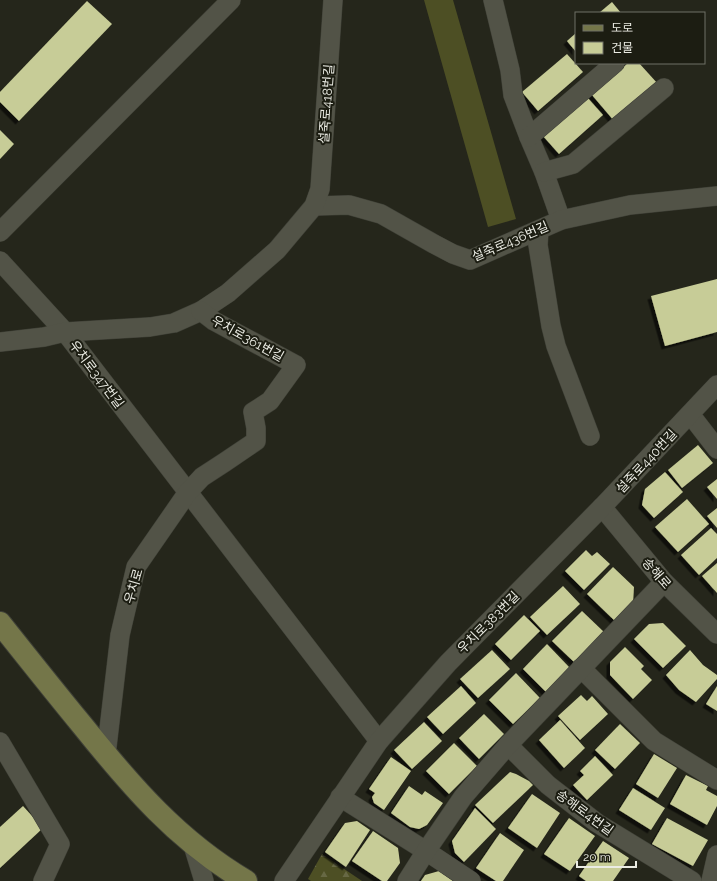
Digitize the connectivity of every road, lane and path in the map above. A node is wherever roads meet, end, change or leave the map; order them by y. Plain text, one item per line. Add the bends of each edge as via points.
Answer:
1 (231, 0) edge
2 (333, 0) edge
3 (493, 0) edge
4 (614, 64) edge
5 (664, 88) dead end
6 (529, 137) junction
7 (544, 172) junction
8 (717, 196) edge
9 (314, 206) junction
10 (561, 220) junction
11 (539, 230) junction
12 (0, 232) edge
13 (0, 261) edge
14 (201, 310) junction
15 (65, 332) junction
16 (0, 342) edge
17 (717, 385) edge
18 (690, 414) junction
19 (590, 436) dead end
20 (256, 441) joint
21 (717, 449) edge
22 (188, 492) junction
23 (602, 507) junction
24 (664, 582) junction
25 (0, 623) edge
26 (717, 634) edge
27 (580, 668) junction
28 (379, 741) junction
29 (0, 742) edge
30 (508, 745) junction
31 (106, 755) junction
32 (717, 780) edge
33 (340, 797) junction
34 (193, 845) junction
35 (426, 851) junction
36 (717, 855) edge
37 (43, 881) edge
38 (204, 881) edge
39 (246, 881) edge
40 (284, 881) edge
41 (407, 881) edge
42 (471, 881) edge
43 (692, 881) edge
44 (710, 881) edge

1 - 12 street
2 - 9 street, 설죽로418번길 via 320,189
3 - 6 street via 510,70 513,95
4 - 6 street
5 - 7 street via 572,164
6 - 7 street
7 - 10 street
8 - 10 street, 설죽로436번길 via 630,205
9 - 11 street, 설죽로436번길 via 350,205 381,214 453,254 470,260
9 - 14 street, 우치로361번길 via 277,250 228,293
10 - 11 street, 설죽로436번길
11 - 19 street via 538,245 551,326
13 - 15 street, 우치로347번길
14 - 15 street, 우치로361번길 via 174,323 150,327
14 - 20 street, 우치로361번길 via 214,321 296,365 270,401 253,412
15 - 16 street, 우치로361번길
15 - 22 street, 우치로347번길
17 - 18 street, 설죽로440번길
18 - 21 street
18 - 23 street, 설죽로440번길
20 - 22 street, 우치로 via 202,477
22 - 28 street
22 - 31 street, 우치로 via 136,567 120,635
23 - 24 street, 송해로
23 - 28 street, 우치로383번길 via 448,663
24 - 26 street, 송해로
24 - 27 street
25 - 31 main road
27 - 30 street
27 - 32 street via 654,741
28 - 33 street, 우치로383번길
29 - 37 street via 60,844
30 - 35 street via 463,797
30 - 43 street, 송해로4번길 via 548,785 597,823
31 - 34 main road via 133,787
33 - 35 street
33 - 40 street, 우치로383번길
34 - 38 street
34 - 39 main road
35 - 41 street
35 - 42 street
36 - 44 street

